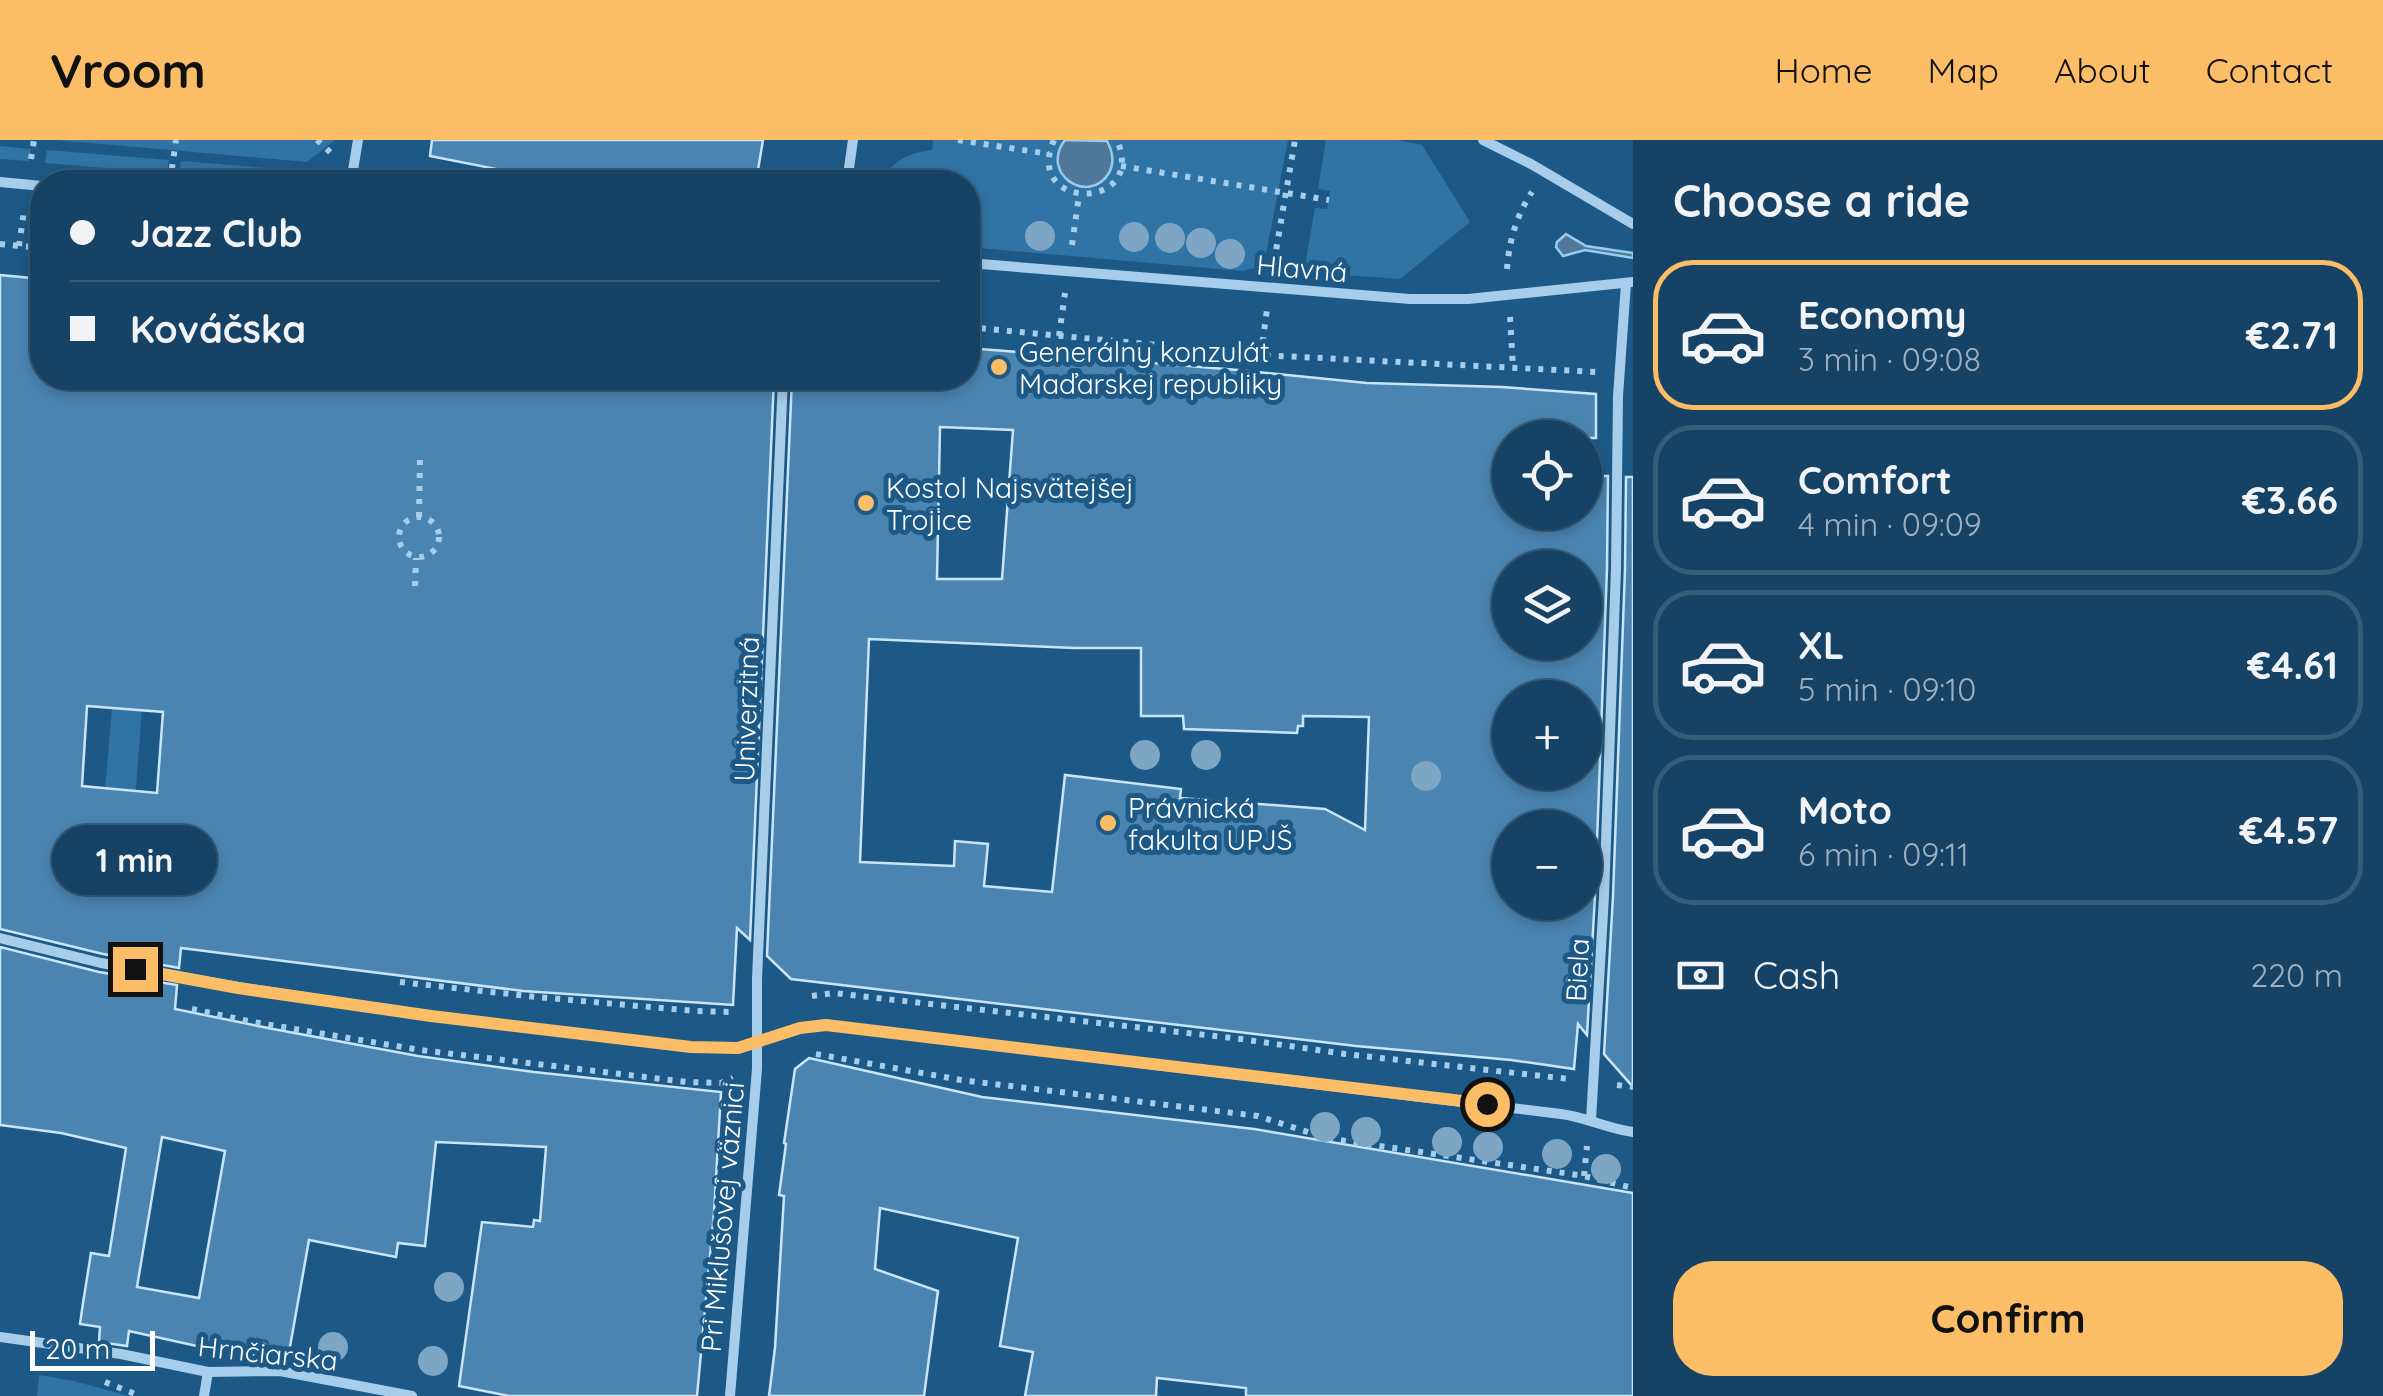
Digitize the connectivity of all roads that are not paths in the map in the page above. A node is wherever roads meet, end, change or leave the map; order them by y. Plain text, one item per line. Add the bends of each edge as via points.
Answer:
1 (358, 140) edge
2 (853, 140) edge
3 (1483, 140) edge
4 (353, 170) edge
5 (849, 170) edge
6 (0, 182) edge
7 (30, 185) edge
8 (1633, 224) edge
9 (980, 264) edge
10 (1629, 282) edge
11 (782, 390) edge
12 (0, 938) edge
13 (757, 1042) junction
14 (1591, 1120) junction
15 (1633, 1132) edge
16 (0, 1336) edge
17 (208, 1372) junction
18 (204, 1396) edge
19 (412, 1396) edge
20 (730, 1396) edge

1 - 4 street
2 - 5 street
3 - 8 street
6 - 7 street
9 - 10 street, Hlavná via 1410,299 1468,300
10 - 14 street, Biela
11 - 13 street, Univerzitná
12 - 13 street via 238,988 431,1016 691,1047
13 - 14 street via 826,1025
13 - 20 street, Pri Miklušovej väznici
14 - 15 street
16 - 17 street, Hrnčiarska
17 - 18 street
17 - 19 street, Hrnčiarska via 280,1370

